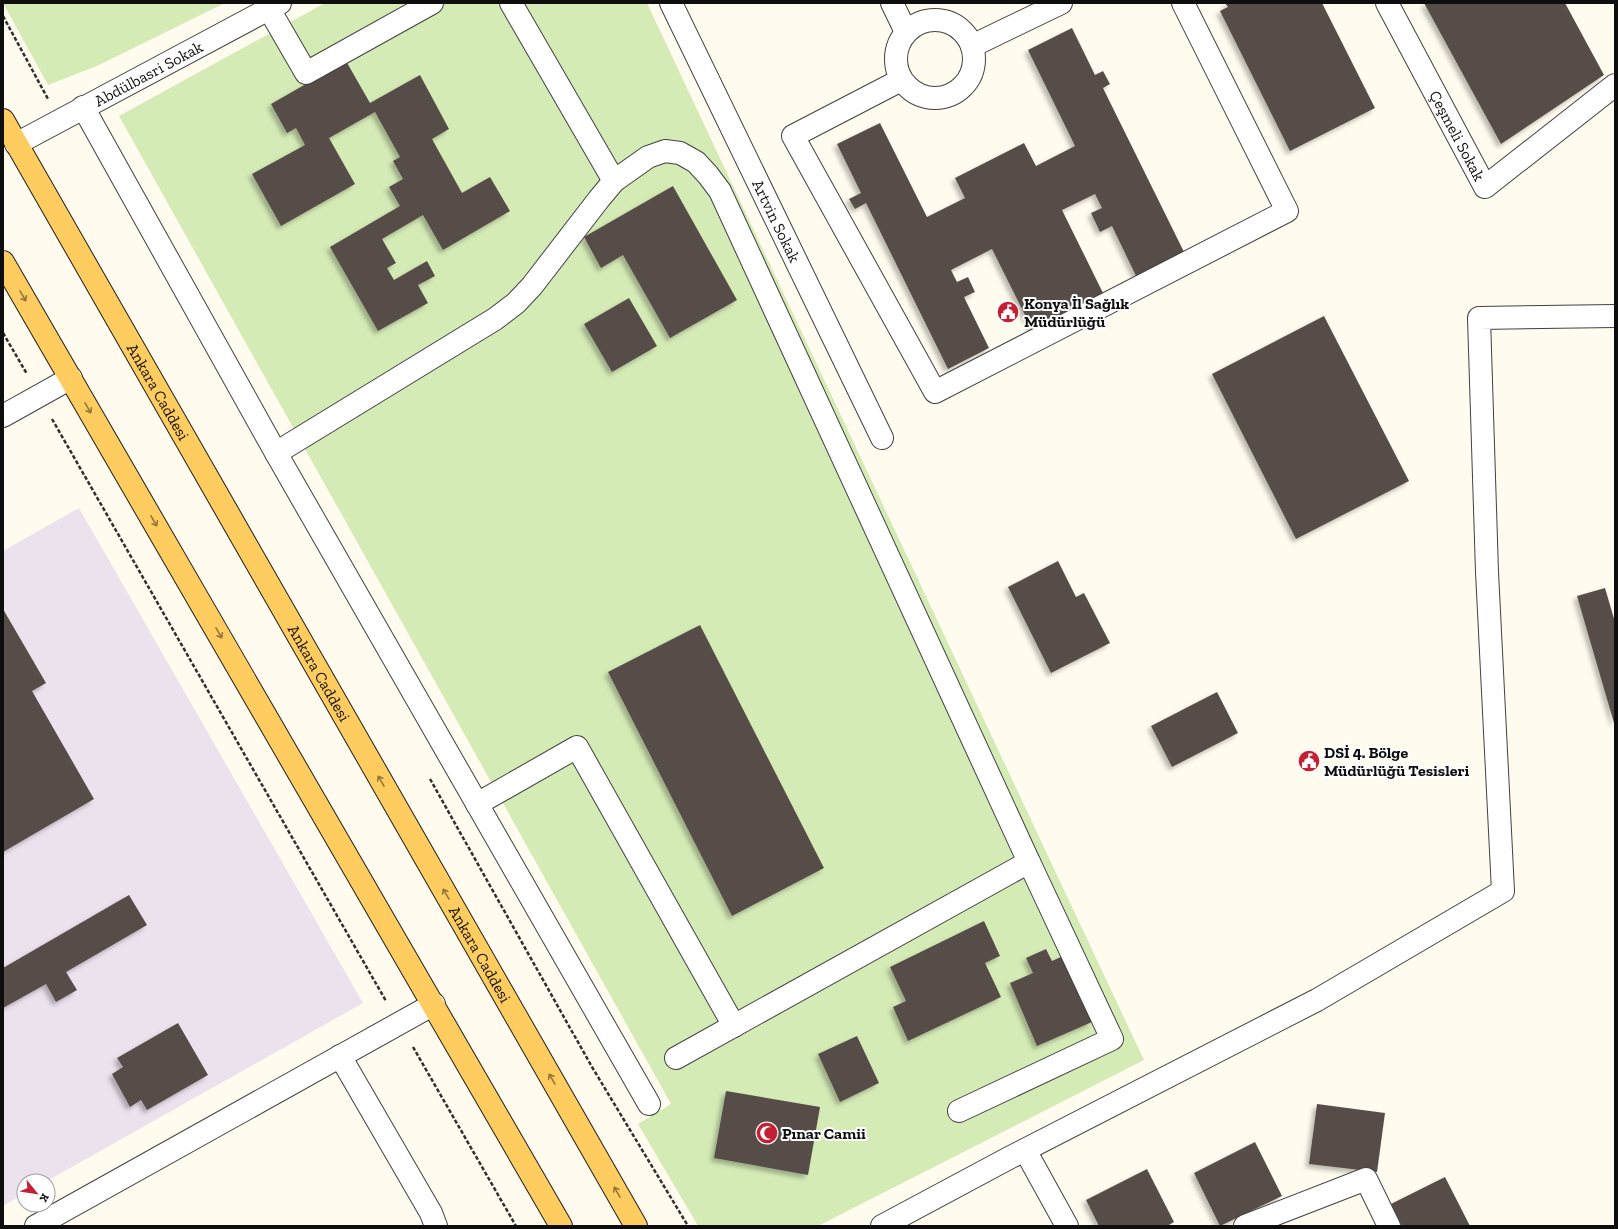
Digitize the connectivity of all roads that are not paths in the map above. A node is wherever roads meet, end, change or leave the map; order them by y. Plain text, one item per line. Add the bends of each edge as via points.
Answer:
1 (432, 3) edge
2 (511, 3) edge
3 (671, 3) edge
4 (892, 3) edge
5 (1061, 3) edge
6 (1183, 3) edge
7 (1387, 3) edge
8 (275, 6) edge
9 (936, 12) edge
10 (906, 32) junction
11 (972, 46) junction
12 (901, 80) junction
13 (1615, 85) edge
14 (83, 107) junction
15 (3, 120) edge
16 (16, 144) junction
17 (614, 181) junction
18 (3, 262) edge
19 (1615, 316) edge
20 (71, 378) junction
21 (3, 416) edge
22 (882, 438) dead end
23 (276, 453) junction
24 (477, 804) junction
25 (1029, 862) junction
26 (434, 1004) junction
27 (734, 1026) junction
28 (340, 1056) junction
29 (676, 1058) dead end
30 (649, 1104) dead end
31 (959, 1111) dead end
32 (1025, 1150) junction
33 (887, 1225) edge
34 (36, 1226) edge
35 (436, 1226) edge
36 (561, 1226) edge
37 (636, 1226) edge
38 (1067, 1226) edge
39 (1245, 1226) edge
40 (1389, 1226) edge

1 - 8 street via 306,73
2 - 17 street
3 - 22 street, Artvin Sokak
4 - 10 street
5 - 11 street
6 - 12 street via 1287,211 935,392 793,136
7 - 13 street, Çeşmeli Sokak via 1485,186
8 - 14 street, Abdülbasri Sokak
9 - 10 street via 928,20
9 - 11 street via 960,29
10 - 12 street via 899,43 896,55
11 - 12 street via 972,71 957,91 945,97 920,95
14 - 16 street, Abdülbasri Sokak
14 - 23 street
15 - 16 main road, Ankara Caddesi
37 -> 16 main road, Ankara Caddesi
17 - 23 street via 516,303 495,319
17 - 25 street via 648,157 665,151 680,153 696,162 720,191
18 -> 20 main road
19 - 32 street via 1479,318 1487,572 1503,891 1317,1000
20 - 21 street
20 -> 26 main road
23 - 24 street
24 - 27 street via 577,747
24 - 30 street
25 - 27 street
25 - 31 street via 1112,1039
26 - 28 street
26 - 36 main road
27 - 29 street
28 - 34 street
28 - 35 street via 431,1213
32 - 33 street
32 - 38 street
39 - 40 street via 1366,1179

